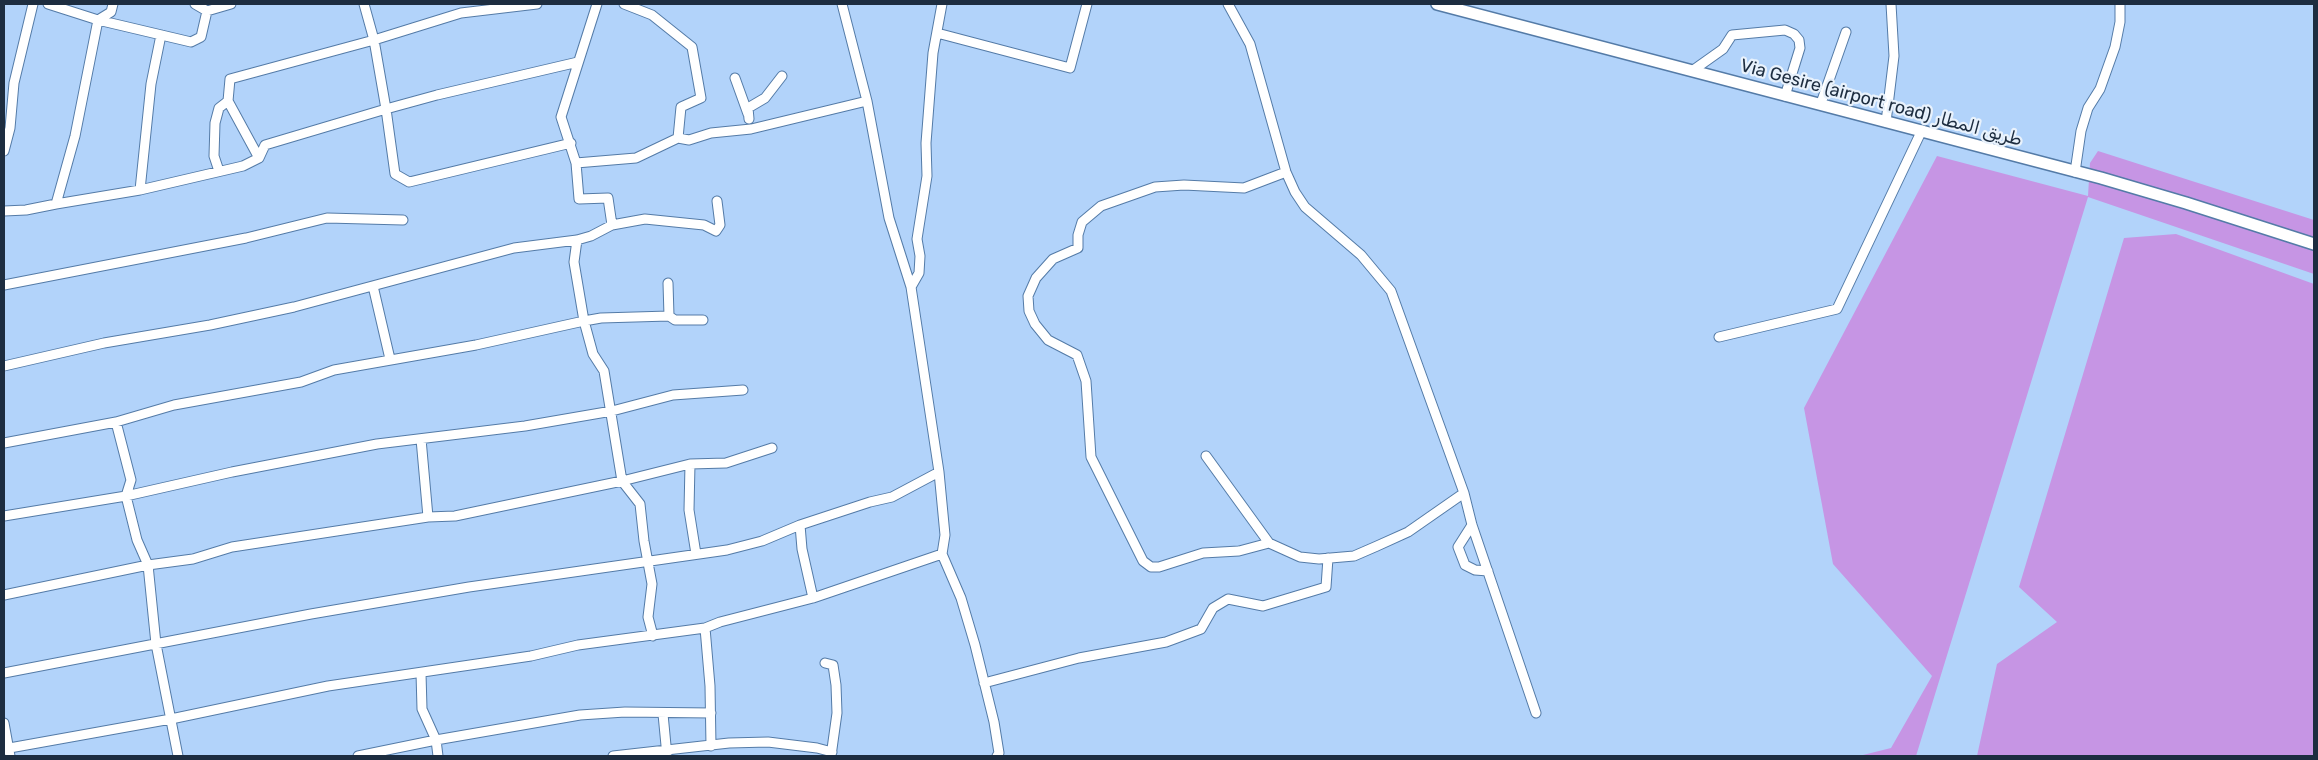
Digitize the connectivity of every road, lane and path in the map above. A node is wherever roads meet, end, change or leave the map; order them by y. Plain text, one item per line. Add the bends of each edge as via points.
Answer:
1 (33, 4) edge
2 (48, 4) edge
3 (113, 4) edge
4 (195, 4) edge
5 (231, 4) edge
6 (364, 4) edge
7 (537, 4) edge
8 (597, 4) edge
9 (624, 4) edge
10 (842, 4) edge
11 (942, 4) edge
12 (1086, 4) edge
13 (1228, 4) edge
14 (1437, 4) edge
15 (1891, 4) edge
16 (2120, 4) edge
17 (460, 8) edge
18 (207, 11) junction
19 (98, 20) junction
20 (937, 32) junction
21 (1846, 32) dead end
22 (161, 35) junction
23 (374, 40) junction
24 (578, 62) junction
25 (1692, 71) junction
26 (782, 76) dead end
27 (735, 78) dead end
28 (1785, 96) junction
29 (228, 101) junction
30 (867, 101) junction
31 (1821, 104) junction
32 (386, 109) junction
33 (749, 119) junction
34 (1886, 122) junction
35 (751, 129) junction
36 (1922, 130) junction
37 (678, 138) junction
38 (571, 143) junction
39 (4, 151) edge
40 (259, 158) junction
41 (576, 163) junction
42 (219, 171) junction
43 (1286, 172) junction
44 (2075, 172) junction
45 (140, 190) junction
46 (717, 201) dead end
47 (56, 204) junction
48 (4, 212) edge
49 (403, 220) dead end
50 (612, 226) junction
51 (577, 240) junction
52 (2314, 244) edge
53 (668, 283) dead end
54 (4, 285) edge
55 (373, 286) junction
56 (911, 287) junction
57 (670, 316) junction
58 (703, 320) dead end
59 (584, 321) junction
60 (1719, 337) dead end
61 (390, 359) junction
62 (4, 366) edge
63 (742, 390) dead end
64 (612, 411) junction
65 (116, 422) junction
66 (422, 439) junction
67 (4, 443) edge
68 (772, 448) dead end
69 (1206, 456) dead end
70 (690, 464) junction
71 (939, 472) junction
72 (622, 482) junction
73 (1464, 493) junction
74 (126, 496) junction
75 (4, 516) edge
76 (428, 517) junction
77 (800, 525) junction
78 (1472, 525) junction
79 (1269, 542) junction
80 (696, 554) junction
81 (942, 554) junction
82 (1328, 558) junction
83 (647, 562) junction
84 (148, 565) junction
85 (1488, 571) junction
86 (4, 595) edge
87 (813, 598) junction
88 (705, 628) junction
89 (653, 636) junction
90 (156, 644) junction
91 (825, 663) dead end
92 (4, 673) edge
93 (421, 674) junction
94 (984, 683) junction
95 (710, 713) junction
96 (1536, 713) dead end
97 (663, 714) junction
98 (171, 718) junction
99 (4, 723) edge
100 (436, 740) junction
101 (711, 746) junction
102 (7, 751) edge
103 (666, 753) edge
104 (832, 754) edge
105 (178, 756) edge
106 (358, 756) edge
107 (438, 756) edge
108 (612, 756) edge
109 (997, 756) edge

1 - 39 street via 14,83 10,128
2 - 19 street
3 - 19 street via 111,12
4 - 18 street
5 - 18 street
6 - 23 street
7 - 17 street
8 - 24 street
9 - 37 street via 652,15 692,47 700,98 681,107
10 - 30 street
11 - 20 street
12 - 20 street via 1070,68
13 - 43 street via 1250,44
14 - 25 main road, Via Gesire (airport road) طريق المطار
15 - 34 street via 1894,56
16 - 44 street via 2115,47 2100,89 2088,108
17 - 23 street
18 - 22 street via 201,37 191,42
19 - 22 street
19 - 47 street via 75,136
20 - 56 street via 926,143 927,176 917,239 919,272
21 - 31 street
22 - 45 street via 151,84
23 - 29 street via 230,79
23 - 32 street
24 - 32 street
24 - 38 street via 561,117
25 - 28 main road, Via Gesire (airport road) طريق المطار
25 - 28 street via 1723,49 1732,34 1785,30 1799,40 1800,48
26 - 33 street via 765,98 748,108
27 - 33 street
28 - 31 main road, Via Gesire (airport road) طريق المطار
29 - 40 street
29 - 42 street via 219,108 215,123 214,156
30 - 35 street
30 - 56 street via 889,218
31 - 34 main road, Via Gesire (airport road) طريق المطار
32 - 38 street via 395,174 409,182
32 - 40 street via 265,145
33 - 35 street
34 - 36 main road, Via Gesire (airport road) طريق المطار
35 - 37 street via 711,133 689,140
36 - 44 main road, Via Gesire (airport road) طريق المطار
36 - 60 street via 1837,309
37 - 41 street via 636,158
38 - 41 street
40 - 42 street via 243,166
41 - 50 street via 579,199 608,198
42 - 45 street
43 - 73 street via 1305,207 1361,255 1391,291
43 - 79 street via 1244,188 1155,187 1101,206 1082,222 1078,248 1053,260 1036,278 1028,296 1029,311 1048,340 1078,355 1086,381 1092,457 1143,561 1158,567 1203,553 1239,551
44 - 52 main road, Via Gesire (airport road) طريق المطار
45 - 47 street
46 - 50 street via 720,225 716,231 704,225 645,219
47 - 48 street
49 - 54 street via 327,218 236,240
50 - 51 street
51 - 55 street via 514,248
51 - 59 street via 574,262
53 - 57 street
55 - 61 street
55 - 62 street via 294,307 104,343
56 - 71 street
57 - 58 street via 675,320
57 - 59 street
59 - 61 street via 476,345
59 - 64 street via 592,354 604,370
61 - 65 street via 334,370 301,382 174,405
63 - 64 street via 673,395
64 - 66 street
64 - 72 street
65 - 67 street
65 - 74 street via 131,480
66 - 74 street via 378,444 232,472
66 - 76 street
68 - 70 street via 726,463
69 - 79 street
70 - 72 street
70 - 80 street via 689,510
71 - 77 street via 892,497
71 - 81 street via 945,535
72 - 76 street via 455,516
72 - 83 street via 640,504
73 - 78 street
73 - 82 street via 1408,532 1354,556
74 - 75 street
74 - 84 street via 137,540
76 - 84 street via 232,547 193,559
77 - 80 street via 762,541
77 - 87 street
78 - 85 street
78 - 85 street via 1458,548 1465,565
79 - 82 street via 1300,557
80 - 83 street
81 - 87 street
81 - 94 street via 961,598
82 - 94 street via 1326,587 1263,606 1228,599 1213,608 1201,630 1166,642 1079,658
83 - 89 street via 652,584 648,617
83 - 90 street via 469,587
84 - 86 street
84 - 90 street
85 - 96 street
87 - 88 street
88 - 89 street
88 - 95 street
89 - 93 street via 578,645
90 - 92 street
90 - 98 street
91 - 104 street via 833,665 836,685 837,713
93 - 98 street via 328,686
93 - 100 street via 422,709
94 - 109 street via 996,730
95 - 97 street
95 - 101 street
97 - 100 street via 580,715
97 - 103 street
98 - 102 street
98 - 105 street
99 - 102 street
100 - 106 street
100 - 107 street
101 - 103 street
101 - 104 street via 768,742 817,748
103 - 108 street

